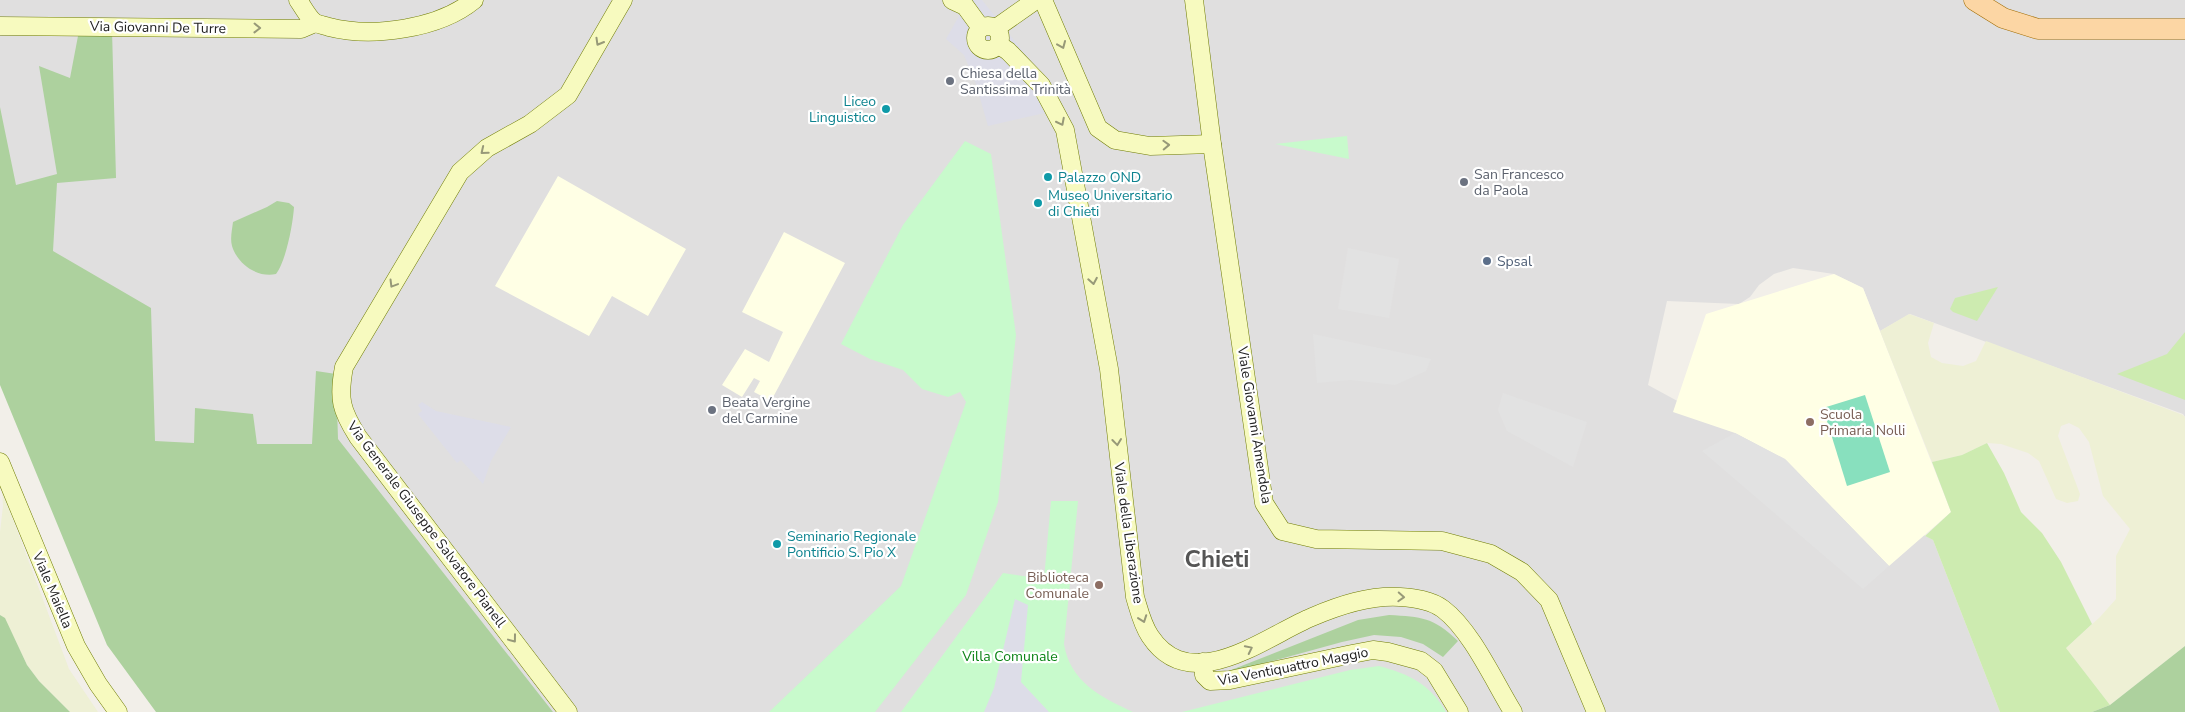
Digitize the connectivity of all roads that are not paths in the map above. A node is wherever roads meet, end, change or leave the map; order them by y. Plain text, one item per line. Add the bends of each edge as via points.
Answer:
1 (298, 0) edge
2 (474, 0) edge
3 (623, 0) edge
4 (1036, 0) edge
5 (1043, 0) edge
6 (1194, 0) edge
7 (1974, 0) edge
8 (958, 3) edge
9 (315, 23) junction
10 (0, 26) edge
11 (2185, 29) edge
12 (992, 33) junction
13 (1212, 144) junction
14 (0, 462) edge
15 (1203, 662) junction
16 (118, 712) edge
17 (568, 712) edge
18 (1459, 712) edge
19 (1513, 712) edge
20 (1596, 712) edge

1 - 9 street
2 - 9 street via 462,10 437,21 382,31 347,31
3 -> 17 street, Via Generale Giuseppe Salvatore Pianell via 568,95 530,124 487,148 460,172 344,368 340,388 344,415 358,437
4 - 12 street
5 -> 13 street via 1098,128 1115,140 1150,146
6 - 13 street, Viale Giovanni Amendola
7 - 11 main road via 2003,18 2038,30
8 - 12 street, Viale della Liberazione
10 -> 9 street, Via Giovanni De Turre via 301,29
12 -> 15 street, Viale della Liberazione via 1041,85 1065,130 1109,369 1136,597 1143,623 1150,636 1168,654
13 - 20 street, Viale Giovanni Amendola via 1264,503 1282,531 1316,539 1442,541 1491,554 1522,572 1549,600
14 - 16 street, Viale Maiella via 76,646
15 - 18 street, Via Ventiquattro Maggio via 1204,675 1215,682 1373,650 1404,655 1421,661 1434,671
15 -> 19 street, Viale della Liberazione via 1246,651 1313,617 1362,600 1409,597 1442,608 1456,621

